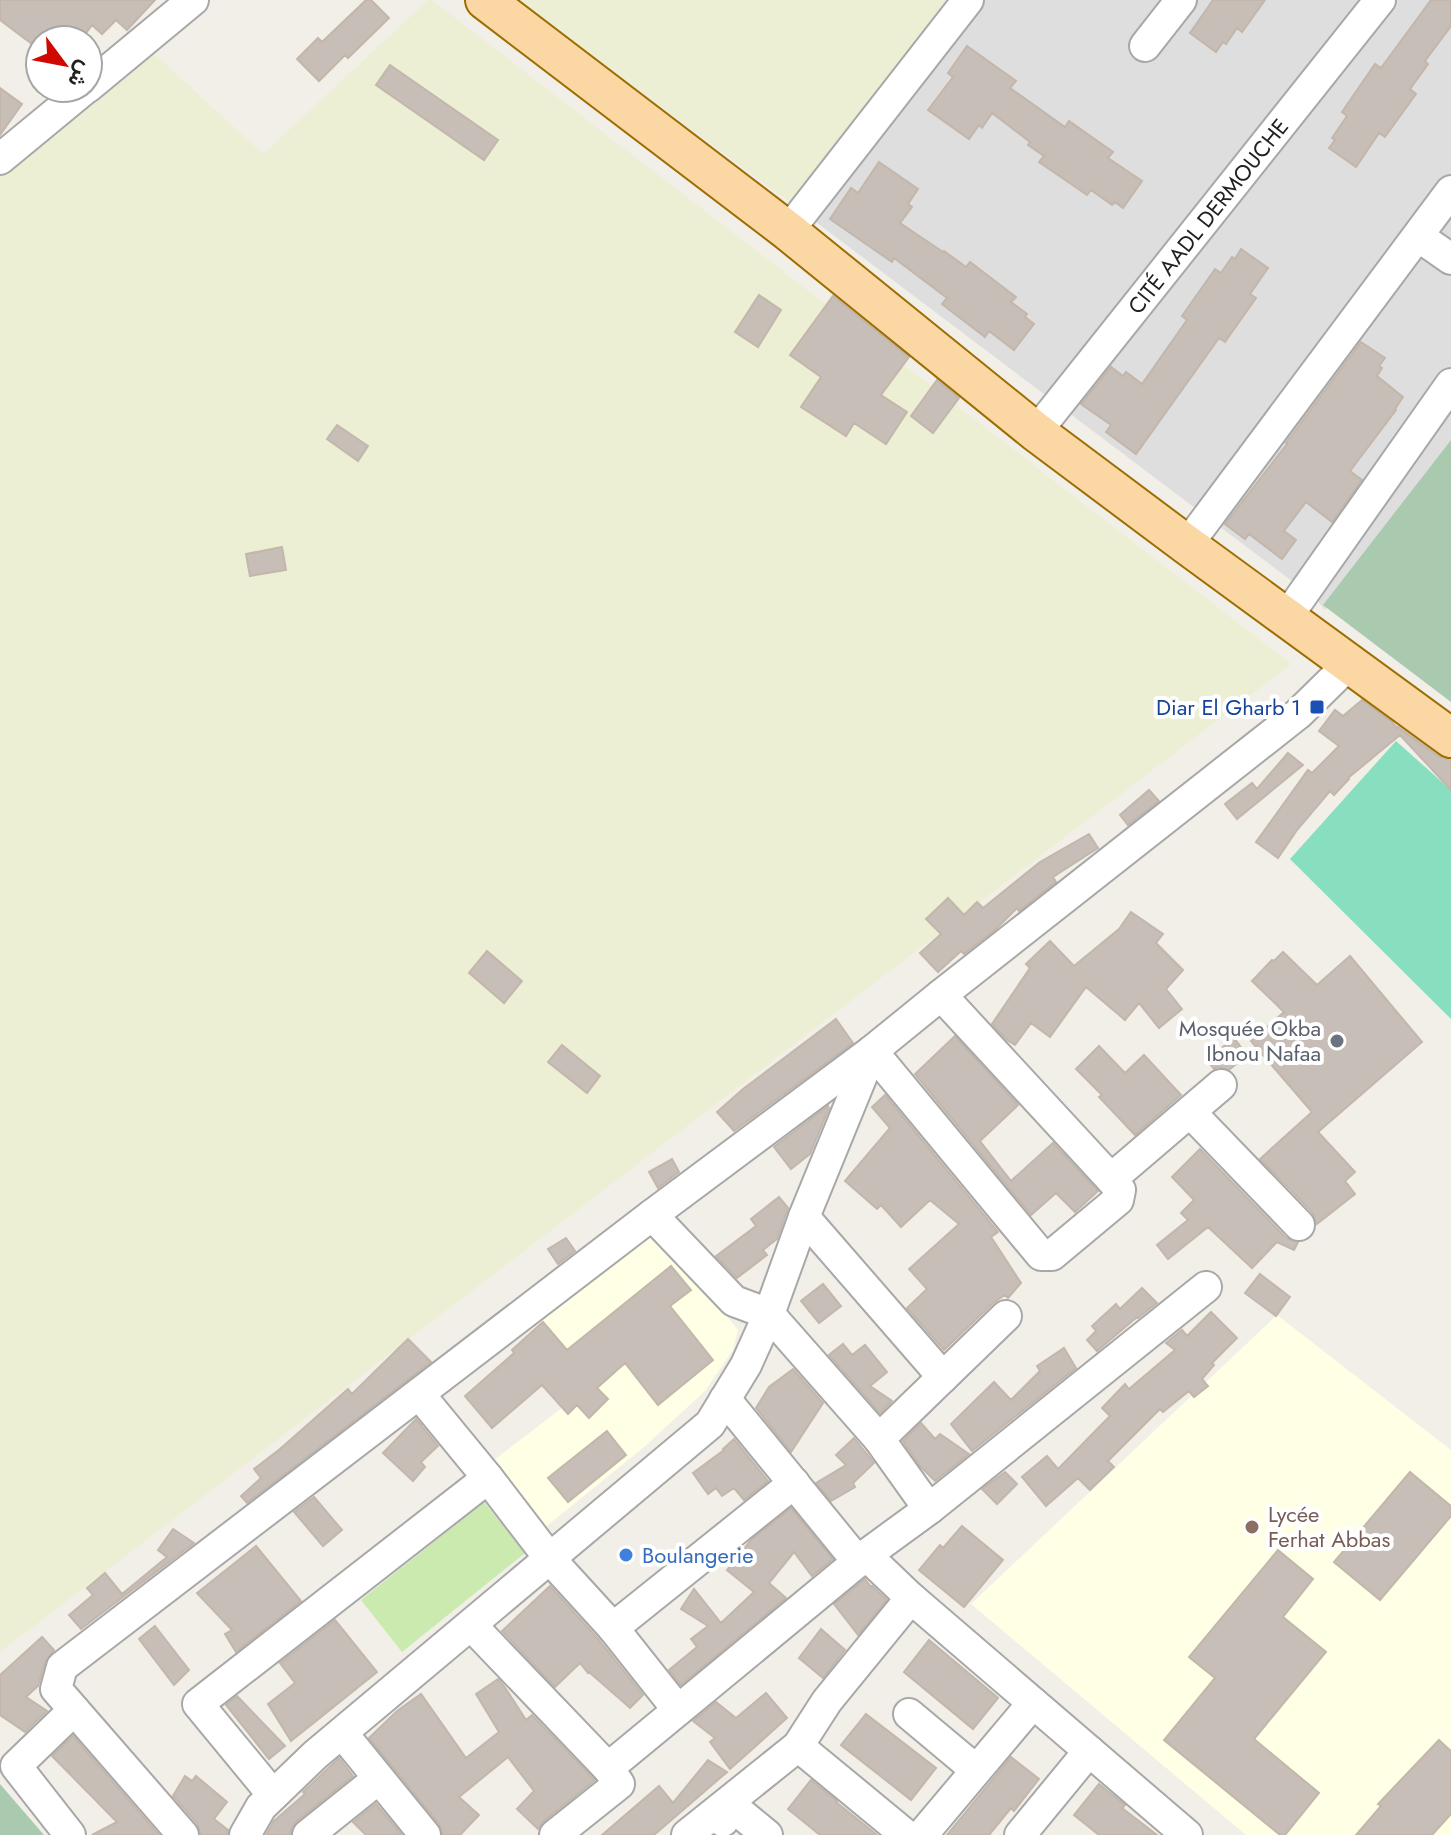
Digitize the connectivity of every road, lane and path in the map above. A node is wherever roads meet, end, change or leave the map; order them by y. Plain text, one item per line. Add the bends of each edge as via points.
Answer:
1 (193, 0) edge
2 (485, 0) edge
3 (968, 0) edge
4 (1181, 0) edge
5 (1380, 0) edge
6 (1145, 46) dead end
7 (104, 73) edge
8 (66, 104) edge
9 (0, 159) edge
10 (1451, 191) edge
11 (788, 231) junction
12 (1418, 236) junction
13 (1451, 259) edge
14 (1451, 384) edge
15 (1036, 432) junction
16 (1187, 545) junction
17 (1286, 618) junction
18 (1349, 664) junction
19 (1451, 738) edge
20 (941, 995) junction
21 (872, 1051) junction
22 (1221, 1085) dead end
23 (1190, 1112) junction
24 (1111, 1179) junction
25 (652, 1215) junction
26 (804, 1217) junction
27 (1299, 1225) dead end
28 (1206, 1287) dead end
29 (769, 1314) junction
30 (1006, 1316) dead end
31 (943, 1377) junction
32 (419, 1394) junction
33 (725, 1399) junction
34 (879, 1439) junction
35 (488, 1478) junction
36 (794, 1483) junction
37 (929, 1509) junction
38 (862, 1558) junction
39 (550, 1559) junction
40 (911, 1598) junction
41 (471, 1625) junction
42 (613, 1628) junction
43 (1033, 1703) junction
44 (74, 1710) junction
45 (678, 1710) junction
46 (909, 1714) dead end
47 (342, 1733) junction
48 (798, 1746) junction
49 (1089, 1751) junction
50 (608, 1768) junction
51 (976, 1770) junction
52 (378, 1779) junction
53 (273, 1795) junction
54 (728, 1803) junction
55 (1031, 1831) edge
56 (70, 1835) edge
57 (183, 1835) edge
58 (245, 1835) edge
59 (308, 1835) edge
60 (425, 1835) edge
61 (555, 1835) edge
62 (687, 1835) edge
63 (719, 1835) edge
64 (767, 1835) edge
65 (906, 1835) edge
66 (922, 1835) edge
67 (1187, 1835) edge

1 - 7 street
2 - 11 main road
3 - 11 street
4 - 6 street
5 - 15 street, CITÉ AADL DERMOUCHE
8 - 9 street
10 - 12 street
11 - 15 main road
12 - 13 street
12 - 16 street
14 - 17 street
15 - 16 main road
16 - 17 main road
17 - 18 main road
18 - 19 main road
18 - 20 street via 1298,714
20 - 21 street
20 - 24 street
21 - 24 street via 1041,1255 1052,1255 1118,1200 1120,1190
21 - 25 street
21 - 26 street
22 - 23 street
23 - 24 street
23 - 27 street
25 - 29 street via 734,1301
25 - 32 street
26 - 29 street
26 - 31 street
28 - 37 street
29 - 33 street
29 - 34 street
30 - 31 street
31 - 34 street
32 - 35 street
32 - 44 street via 62,1667 56,1689
33 - 36 street
33 - 39 street via 710,1424
34 - 37 street
35 - 39 street
35 - 53 street via 198,1704
36 - 38 street
36 - 42 street
37 - 38 street
38 - 40 street
38 - 45 street
39 - 41 street
39 - 42 street
40 - 43 street
40 - 48 street via 827,1701
41 - 47 street
41 - 50 street
42 - 45 street
43 - 49 street
43 - 51 street
44 - 56 street via 16,1766
44 - 57 street
45 - 50 street
46 - 51 street
47 - 52 street
47 - 53 street
48 - 54 street
48 - 65 street
49 - 55 street
49 - 67 street
50 - 61 street via 619,1784
51 - 66 street
52 - 59 street
52 - 60 street
53 - 58 street
54 - 62 street
54 - 63 street
54 - 64 street

